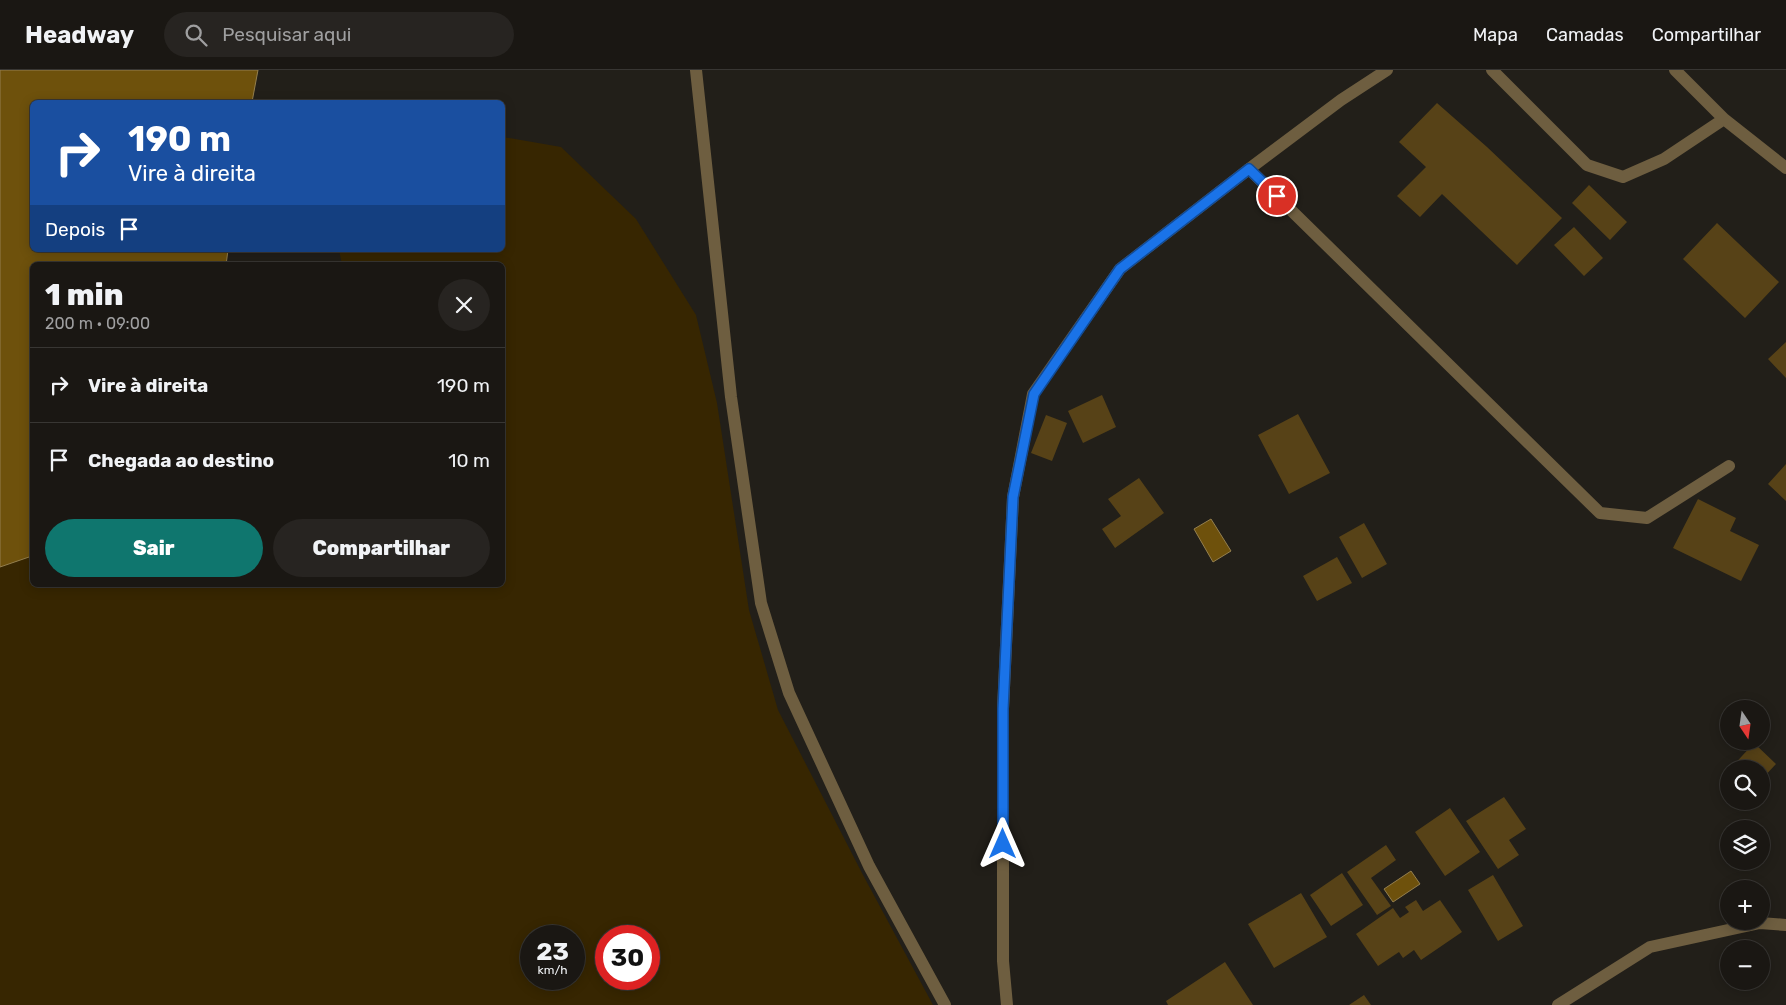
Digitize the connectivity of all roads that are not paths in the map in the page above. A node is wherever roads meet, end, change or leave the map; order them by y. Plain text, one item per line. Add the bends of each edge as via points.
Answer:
1 (696, 70) edge
2 (1387, 70) edge
3 (1492, 70) edge
4 (1675, 70) edge
5 (1724, 119) junction
6 (1786, 168) edge
7 (1249, 169) junction
8 (1729, 466) dead end
9 (1786, 925) edge
10 (946, 1005) edge
11 (1007, 1005) edge
12 (1558, 1005) edge

1 - 10 street via 731,397 761,603 789,693 869,866
2 - 7 street
3 - 5 street via 1587,165 1623,177 1664,159
4 - 5 street
5 - 6 street
7 - 8 street via 1600,513 1647,518
7 - 11 street via 1120,269 1034,394 1013,497 1004,699 1003,961
9 - 12 street via 1760,923 1650,947

